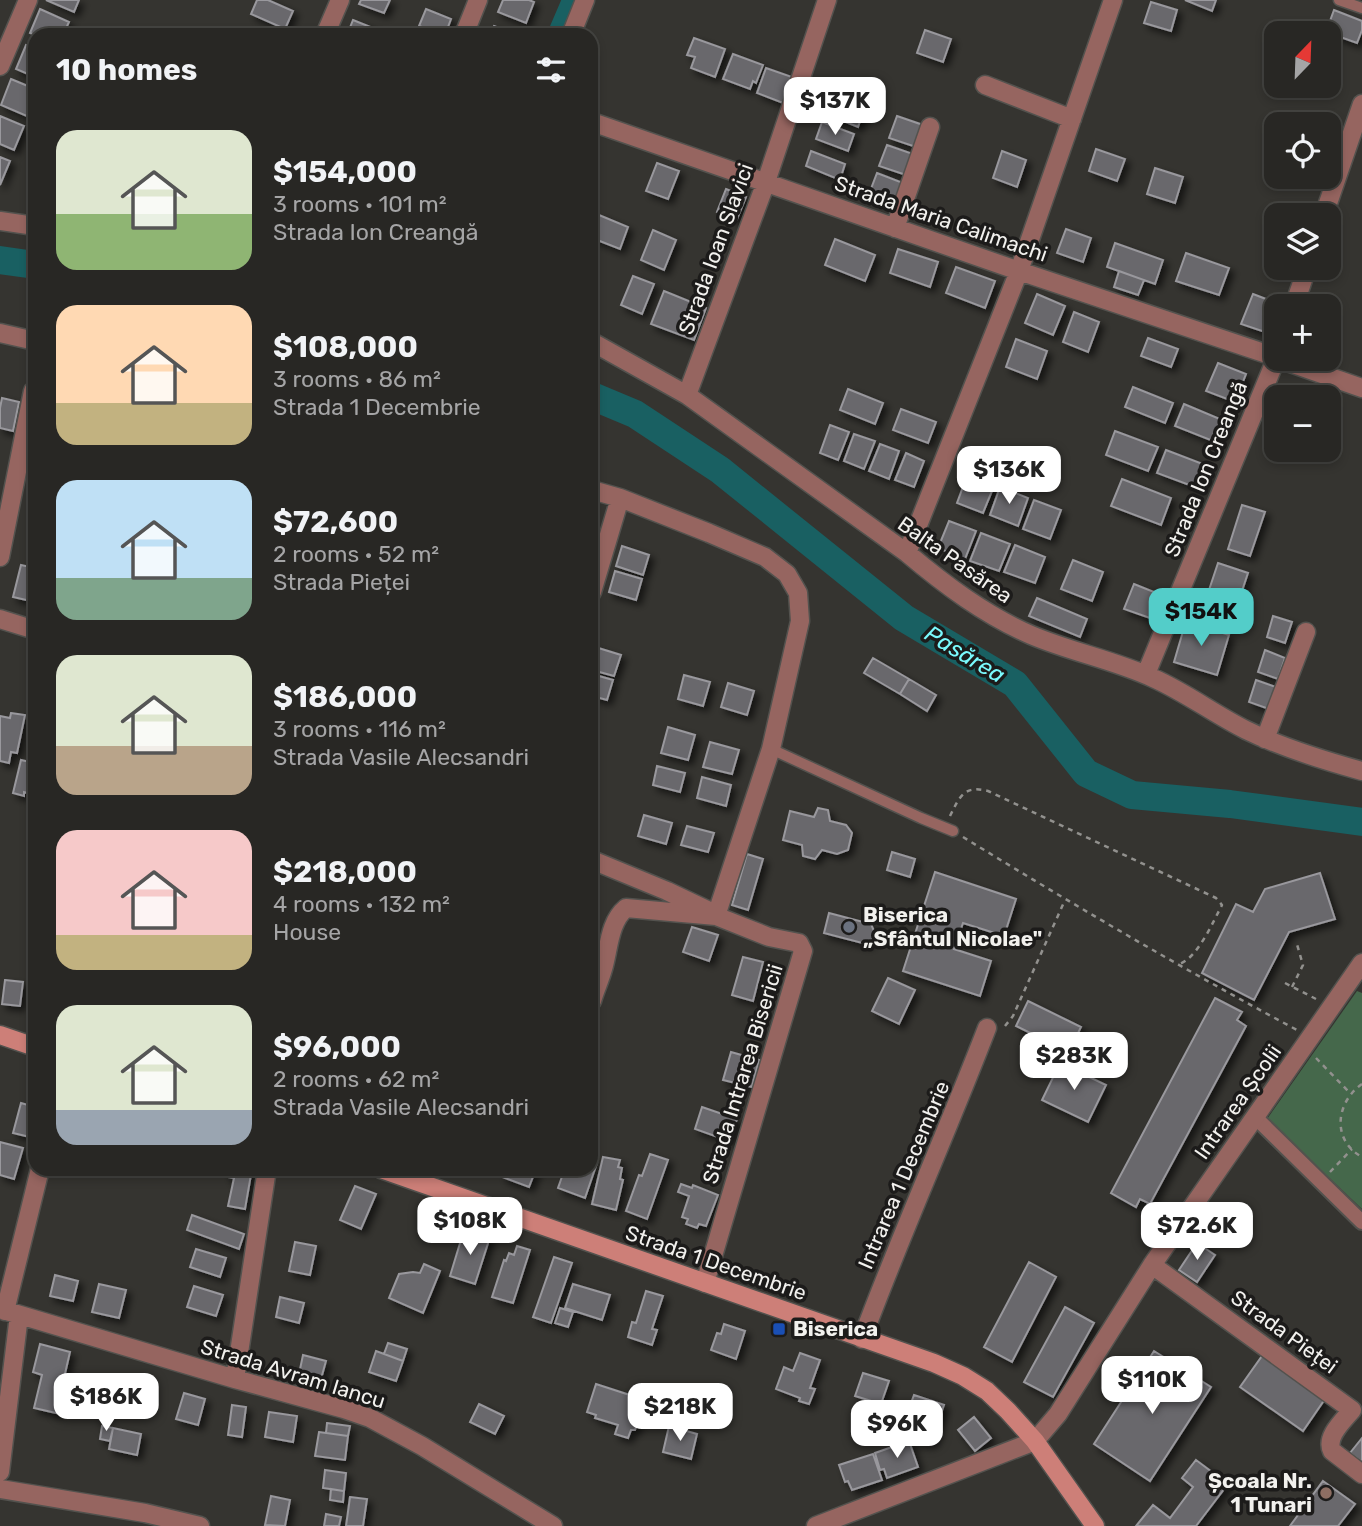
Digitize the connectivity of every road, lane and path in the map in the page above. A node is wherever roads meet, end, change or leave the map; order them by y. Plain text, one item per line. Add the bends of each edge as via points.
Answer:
1 (28, 0) edge
2 (340, 0) edge
3 (478, 0) edge
4 (585, 0) edge
5 (827, 0) edge
6 (1114, 0) edge
7 (1339, 0) edge
8 (1362, 8) edge
9 (328, 28) edge
10 (467, 28) edge
11 (573, 28) edge
12 (0, 66) edge
13 (985, 85) dead end
14 (1362, 104) edge
15 (1072, 119) junction
16 (598, 124) edge
17 (930, 127) dead end
18 (766, 183) junction
19 (1328, 203) edge
20 (0, 221) edge
21 (28, 225) edge
22 (895, 228) junction
23 (1019, 271) junction
24 (0, 333) edge
25 (28, 339) edge
26 (598, 345) edge
27 (1264, 354) edge
28 (1272, 371) edge
29 (1314, 371) edge
30 (1362, 388) edge
31 (687, 394) junction
32 (28, 416) edge
33 (598, 492) edge
34 (620, 498) junction
35 (907, 553) junction
36 (0, 557) edge
37 (598, 572) edge
38 (0, 620) edge
39 (28, 628) edge
40 (1306, 632) dead end
41 (1146, 674) junction
42 (1265, 739) junction
43 (771, 749) junction
44 (1362, 771) edge
45 (953, 831) junction
46 (598, 862) edge
47 (1065, 900) junction
48 (716, 916) junction
49 (1296, 941) dead end
50 (1362, 963) edge
51 (1178, 964) junction
52 (1285, 983) dead end
53 (598, 984) edge
54 (1292, 987) junction
55 (1331, 1007) junction
56 (987, 1028) joint
57 (0, 1035) edge
58 (1307, 1041) junction
59 (28, 1045) edge
60 (1362, 1084) edge
61 (1350, 1093) junction
62 (1255, 1117) junction
63 (1352, 1149) junction
64 (1362, 1157) edge
65 (38, 1176) edge
66 (266, 1176) edge
67 (401, 1176) edge
68 (1321, 1182) junction
69 (1362, 1222) edge
70 (1152, 1265) junction
71 (705, 1283) junction
72 (8, 1312) edge
73 (862, 1339) junction
74 (235, 1379) junction
75 (1035, 1441) junction
76 (0, 1472) edge
77 (1362, 1474) edge
78 (0, 1489) edge
79 (823, 1525) edge
80 (200, 1526) edge
81 (552, 1526) edge
82 (1095, 1526) edge

1 - 12 street
2 - 9 street
3 - 10 street
4 - 11 street
5 - 18 street, Strada Ioan Slavici
6 - 15 street
7 - 8 lane
13 - 15 street
14 - 19 street
15 - 23 street
16 - 18 street, Strada Maria Calimachi
17 - 22 street
18 - 22 street, Strada Maria Calimachi
18 - 31 street, Strada Ioan Slavici
20 - 21 street
22 - 23 street, Strada Maria Calimachi
23 - 27 street, Strada Maria Calimachi
23 - 35 street
24 - 25 street
26 - 31 street, Balta Pasărea
28 - 41 street, Strada Ion Creangă
29 - 30 street, Strada Maria Calimachi
31 - 35 street, Balta Pasărea
32 - 36 street
33 - 34 street
34 - 37 street
34 - 43 street via 765,557 787,574 798,593 800,621
35 - 41 street, Balta Pasărea via 999,620
38 - 39 street
40 - 42 street
41 - 42 street, Balta Pasărea
42 - 44 street, Balta Pasărea
43 - 45 lane
43 - 48 street
45 - 47 path
45 - 51 path via 949,818 956,802 968,790 988,791 1216,898 1222,905 1206,935 1186,962
46 - 48 street
47 - 51 path
47 - 56 path via 1013,1016 1005,1026
48 - 53 street, Strada Intrarea Bisericii via 626,908 614,925
48 - 71 street, Strada Intrarea Bisericii via 769,937 799,943 803,951
49 - 54 path via 1303,965
50 - 55 street, Intrarea Școlii
51 - 58 path
52 - 54 path
54 - 55 path
55 - 58 street, Intrarea Școlii
56 - 73 street, Intrarea 1 Decembrie
57 - 59 main road
58 - 61 path
58 - 62 street, Intrarea Școlii
60 - 61 path
61 - 63 path via 1340,1118
62 - 68 street
62 - 70 street, Intrarea Școlii
63 - 64 path
63 - 68 path
65 - 72 street
66 - 74 street
67 - 71 main road, Strada 1 Decembrie
68 - 69 street
70 - 75 street, Intrarea Școlii via 1058,1414
70 - 77 street, Strada Pieței via 1352,1410 1329,1446
71 - 73 main road, Strada 1 Decembrie
72 - 74 street, Strada Avram Iancu
72 - 76 street
73 - 75 main road, Strada 1 Decembrie via 963,1376 988,1391
74 - 81 street, Strada Avram Iancu via 370,1418
75 - 79 street
75 - 82 main road, Strada 1 Decembrie
78 - 80 street

